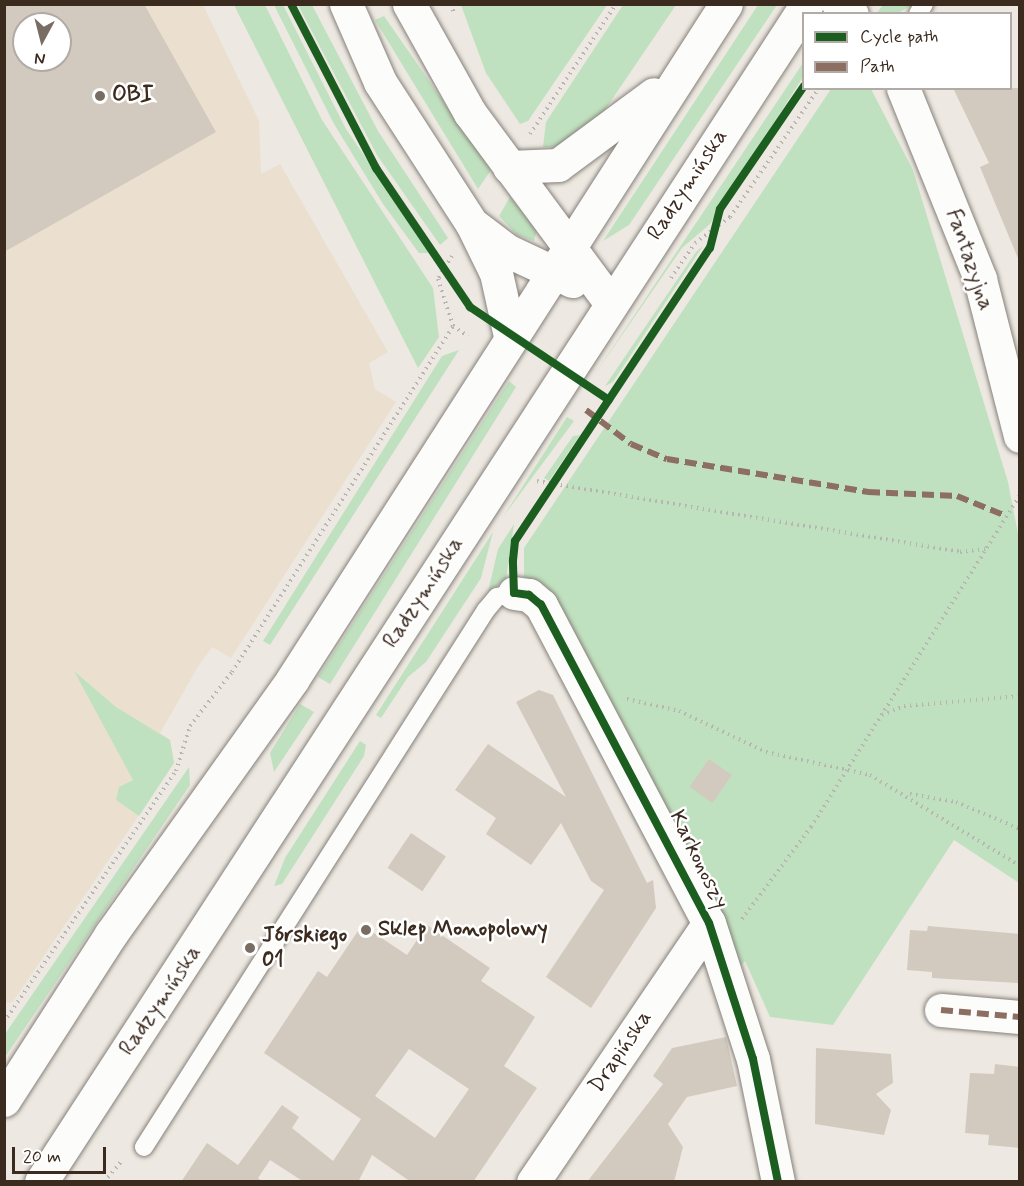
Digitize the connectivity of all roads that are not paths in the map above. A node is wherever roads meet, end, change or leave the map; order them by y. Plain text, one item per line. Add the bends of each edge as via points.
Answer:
1 (346, 4) edge
2 (409, 4) edge
3 (726, 4) edge
4 (807, 4) edge
5 (675, 78) junction
6 (904, 90) edge
7 (508, 167) junction
8 (472, 224) junction
9 (571, 244) junction
10 (553, 271) junction
11 (610, 302) junction
12 (510, 336) junction
13 (1020, 436) edge
14 (514, 593) joint
15 (723, 924) junction
16 (941, 1010) dead end
17 (1020, 1017) edge
18 (4, 1100) edge
19 (144, 1147) dead end
20 (41, 1182) edge
21 (533, 1182) edge
22 (778, 1182) edge

1 - 8 main road via 380,82
2 - 7 main road via 470,113
3 - 5 main road
4 - 11 main road, Radzymińska
5 - 7 main road via 558,165
5 - 9 main road
6 - 13 main road, Fantazyjna via 980,279
7 - 9 main road
8 - 10 main road via 508,251
8 - 12 main road via 496,273
9 - 10 main road
9 - 11 main road
10 - 11 main road
10 - 12 main road
11 - 20 main road, Radzymińska
12 - 18 main road via 292,680 111,934
14 - 15 main road, Karkonoszy via 541,605
14 - 19 lane via 497,597 483,614
15 - 21 main road, Drapińska
15 - 22 main road, Karkonoszy
16 - 17 main road

